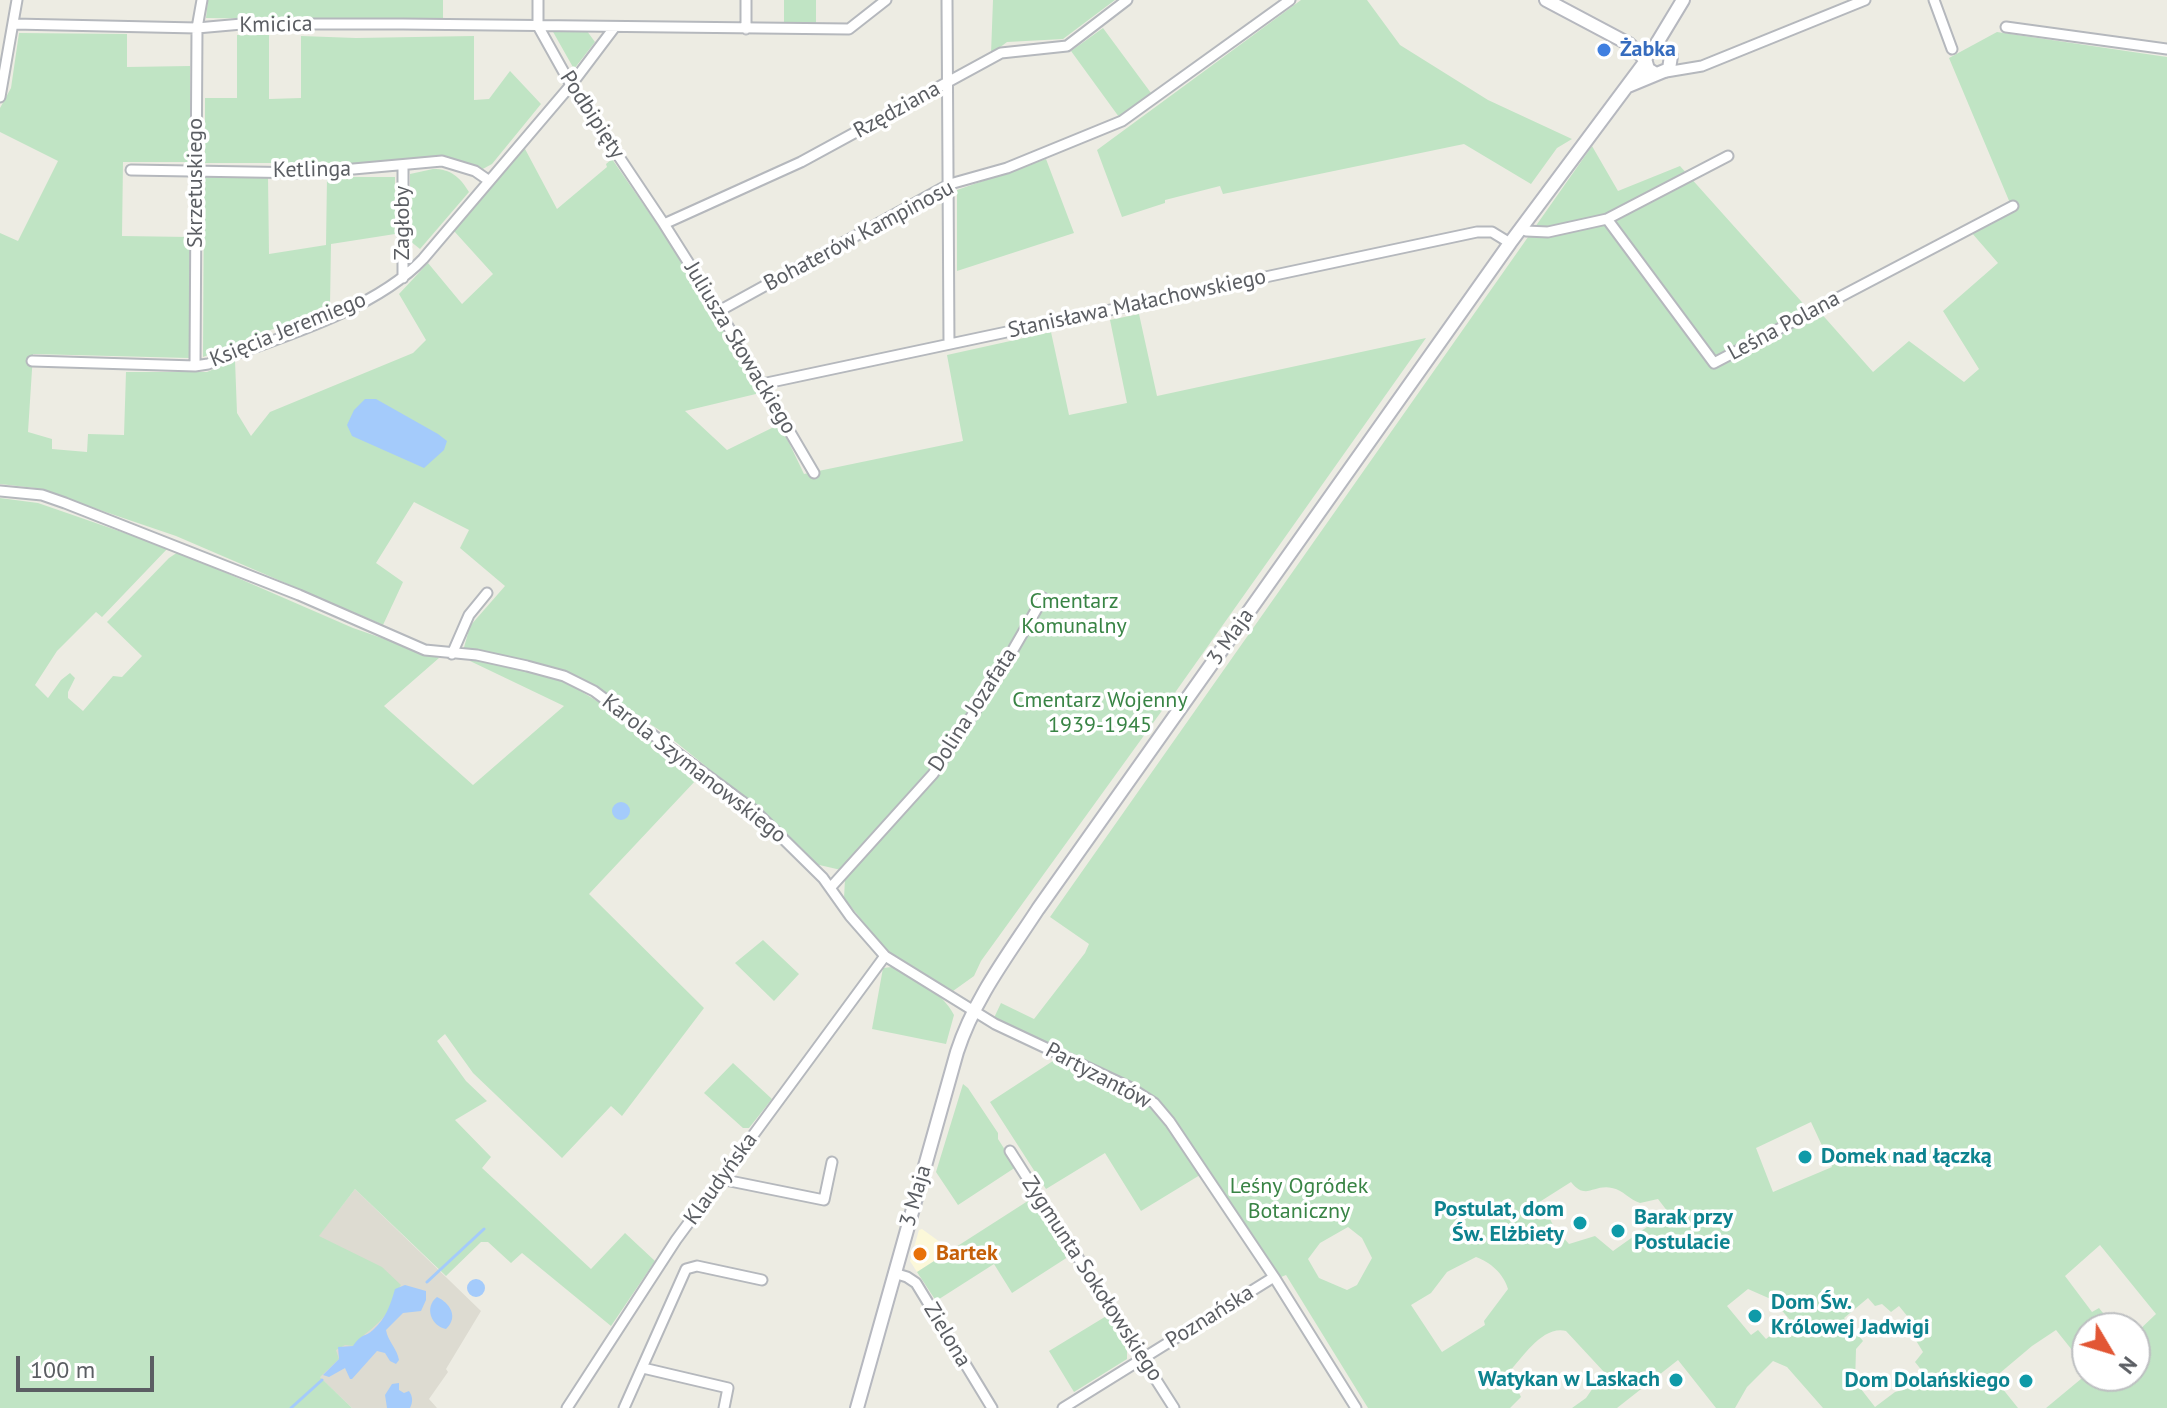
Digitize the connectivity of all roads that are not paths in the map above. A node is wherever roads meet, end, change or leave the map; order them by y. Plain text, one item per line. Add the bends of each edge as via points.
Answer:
1 (17, 0) edge
2 (202, 0) edge
3 (538, 0) edge
4 (746, 0) edge
5 (886, 0) edge
6 (947, 0) edge
7 (1127, 0) edge
8 (1290, 0) edge
9 (1546, 0) edge
10 (1865, 0) edge
11 (1934, 0) edge
12 (1680, 5) edge
13 (14, 24) junction
14 (538, 26) junction
15 (2006, 27) dead end
16 (197, 28) junction
17 (614, 28) junction
18 (746, 29) junction
19 (1952, 49) dead end
20 (2167, 49) edge
21 (1649, 55) junction
22 (1666, 64) junction
23 (947, 83) junction
24 (571, 85) junction
25 (1625, 88) junction
26 (0, 97) edge
27 (1728, 156) dead end
28 (403, 167) junction
29 (131, 170) dead end
30 (197, 170) junction
31 (488, 180) junction
32 (950, 184) junction
33 (2013, 206) dead end
34 (1607, 219) junction
35 (664, 224) junction
36 (1526, 231) dead end
37 (1510, 243) junction
38 (403, 278) junction
39 (719, 311) junction
40 (949, 344) junction
41 (32, 361) dead end
42 (195, 366) junction
43 (762, 384) junction
44 (814, 473) dead end
45 (0, 491) edge
46 (487, 593) dead end
47 (1043, 598) dead end
48 (452, 654) junction
49 (831, 887) junction
50 (885, 956) junction
51 (974, 1011) junction
52 (1010, 1151) dead end
53 (832, 1162) dead end
54 (720, 1179) junction
55 (894, 1273) junction
56 (1274, 1277) junction
57 (762, 1280) dead end
58 (1144, 1359) junction
59 (643, 1368) junction
60 (567, 1408) edge
61 (624, 1408) edge
62 (724, 1408) edge
63 (857, 1408) edge
64 (992, 1408) edge
65 (1063, 1408) edge
66 (1174, 1408) edge
67 (1356, 1408) edge

1 - 13 street
2 - 16 street, Skrzetuskiego
3 - 14 street, Podbipięty
4 - 18 street
5 - 18 street via 849,29
6 - 23 street
7 - 23 street, Rzędziana via 1067,46 1001,53
8 - 32 street, Bohaterów Kampinosu via 1122,121 1007,168
9 - 21 street
10 - 22 street via 1692,69
11 - 19 street
12 - 21 street, 3 Maja
12 - 22 street, 3 Maja
13 - 16 street, Kmicica
13 - 26 street
14 - 16 street, Kmicica
14 - 17 street
14 - 24 street, Podbipięty
15 - 20 street
16 - 30 street, Skrzetuskiego
17 - 18 street
17 - 24 street, Księcia Jeremiego
21 - 22 street via 1664,48
21 - 22 street via 1650,71
21 - 25 street, 3 Maja
22 - 25 street, 3 Maja
23 - 32 street
23 - 35 street, Rzędziana via 801,162
24 - 31 street, Księcia Jeremiego
24 - 35 street, Podbipięty
25 - 37 street, 3 Maja
27 - 34 street
28 - 30 street, Ketlinga via 309,173
28 - 31 street, Ketlinga via 442,161
28 - 38 street, Zagłoby
29 - 30 street, Ketlinga
30 - 42 street, Skrzetuskiego
31 - 38 street, Księcia Jeremiego
32 - 39 street, Bohaterów Kampinosu
32 - 40 street
33 - 34 street, Leśna Polana via 1714,363
34 - 36 street via 1548,232
35 - 39 street, Juliusza Słowackiego
37 - 40 street, Stanisława Małachowskiego via 1492,232 1477,232
37 - 51 street, 3 Maja via 1038,909
38 - 42 street, Księcia Jeremiego via 345,311
39 - 43 street, Juliusza Słowackiego
40 - 43 street, Stanisława Małachowskiego
41 - 42 street, Księcia Jeremiego
43 - 44 street, Juliusza Słowackiego
45 - 48 street, Karola Szymanowskiego via 65,503 425,650
46 - 48 street via 466,621
47 - 49 street, Dolina Jozafata via 933,774
48 - 49 street, Karola Szymanowskiego via 527,666 594,691 755,811
49 - 50 street, Karola Szymanowskiego
50 - 51 street, Karola Szymanowskiego
50 - 54 street, Klaudyńska
51 - 55 street, 3 Maja via 954,1060
51 - 56 street, Partyzantów via 1154,1103
52 - 58 street, Zygmunta Sokołowskiego
53 - 54 street via 824,1200
54 - 60 street, Klaudyńska
55 - 63 street, 3 Maja
55 - 64 street, Zielona via 916,1283
56 - 58 street, Poznańska
56 - 67 street, Partyzantów
57 - 59 street via 697,1266 686,1269
58 - 65 street, Poznańska
58 - 66 street, Zygmunta Sokołowskiego
59 - 61 street
59 - 62 street via 728,1388

